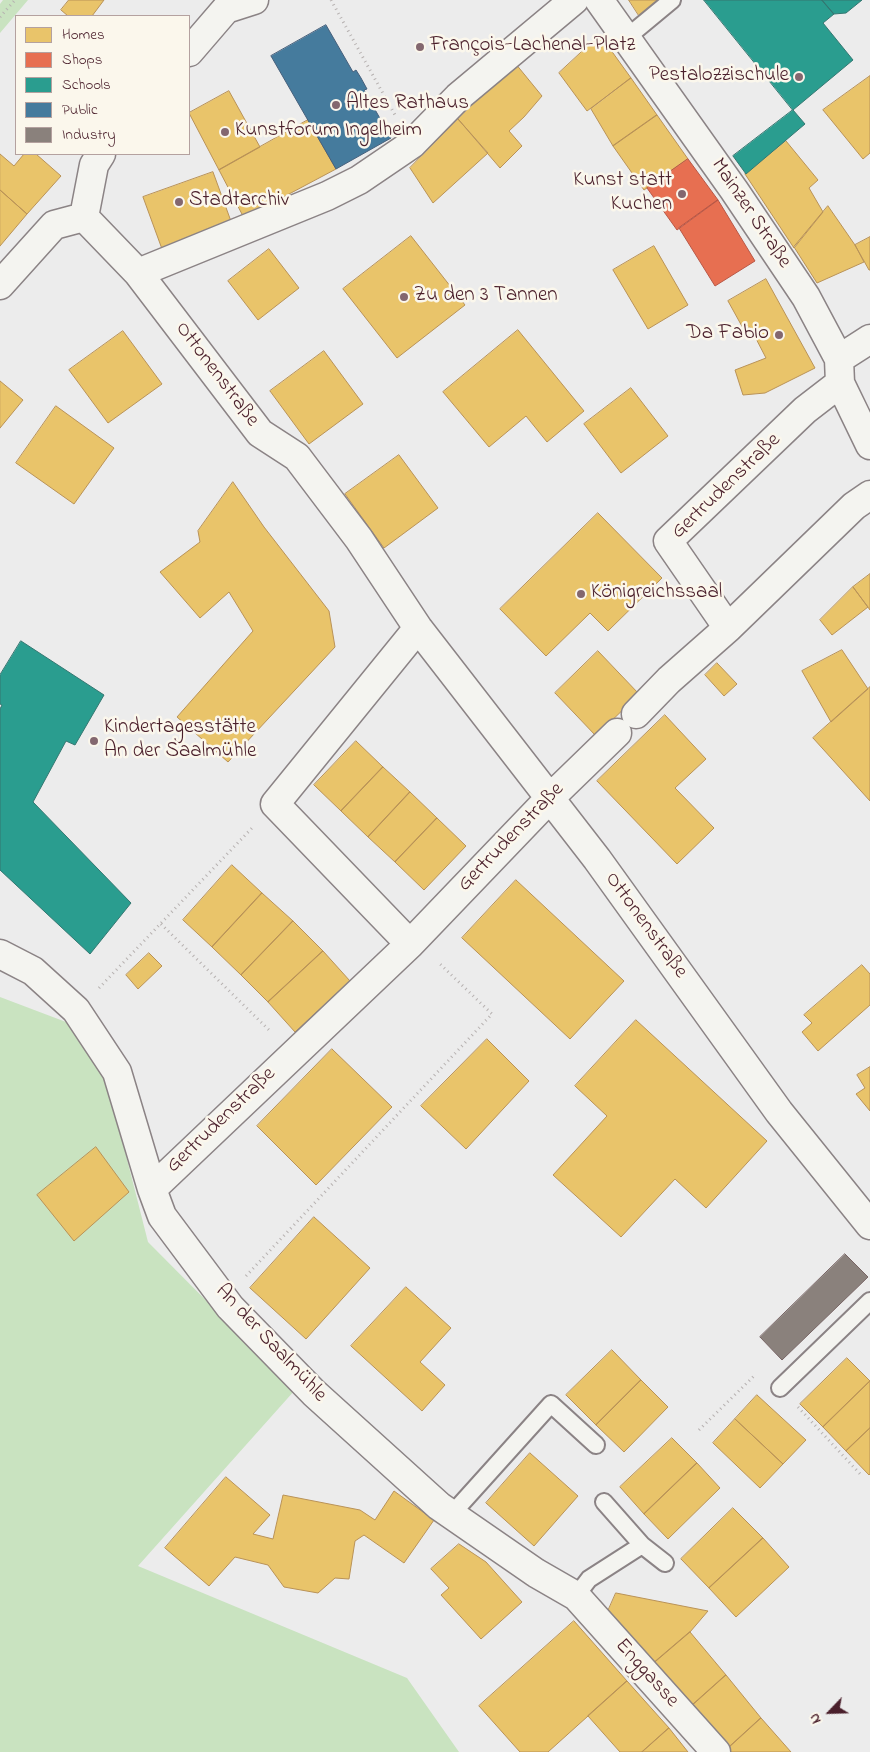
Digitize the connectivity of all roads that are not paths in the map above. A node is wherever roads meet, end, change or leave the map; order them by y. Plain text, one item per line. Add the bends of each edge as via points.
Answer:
1 (254, 0) edge
2 (574, 0) edge
3 (599, 0) edge
4 (672, 0) edge
5 (221, 5) edge
6 (625, 39) junction
7 (190, 51) edge
8 (100, 155) edge
9 (84, 217) junction
10 (138, 274) junction
11 (0, 285) edge
12 (870, 339) edge
13 (840, 371) junction
14 (870, 445) edge
15 (870, 495) edge
16 (418, 628) junction
17 (728, 628) junction
18 (636, 714) dead end
19 (617, 733) dead end
20 (550, 798) junction
21 (412, 942) junction
22 (0, 954) edge
23 (152, 1189) junction
24 (870, 1225) edge
25 (870, 1301) edge
26 (780, 1388) road end
27 (596, 1445) dead end
28 (604, 1502) dead end
29 (451, 1515) junction
30 (642, 1545) junction
31 (665, 1563) dead end
32 (536, 1573) joint
33 (576, 1596) junction
34 (716, 1752) edge

1 - 5 street
2 - 10 street via 458,97 412,144 359,180
3 - 6 street, Mainzer Straße
4 - 6 lane
5 - 7 street
6 - 13 street, Mainzer Straße via 734,190 806,298
8 - 9 street via 94,165
9 - 10 street, Ottonenstraße
9 - 11 street via 54,225
10 - 16 street, Ottonenstraße via 260,433 297,457 359,539
12 - 13 street, Gertrudenstraße
13 - 14 street, Mainzer Straße
13 - 17 street, Gertrudenstraße via 805,410 668,542
15 - 17 street via 854,506
16 - 20 street, Ottonenstraße
16 - 21 street via 275,804
17 - 18 street
19 - 20 street, Gertrudenstraße
20 - 21 street, Gertrudenstraße
20 - 24 street, Ottonenstraße via 779,1112
21 - 23 street, Gertrudenstraße
22 - 23 street, An der Saalmühle via 33,971 76,1010 117,1072
23 - 29 street, An der Saalmühle via 162,1216 230,1307 314,1393
25 - 26 lane
27 - 29 lane via 551,1404
28 - 30 lane
29 - 32 street, An der Saalmühle
30 - 31 lane
30 - 33 lane via 589,1579
32 - 33 street, Enggasse
33 - 34 street, Enggasse

